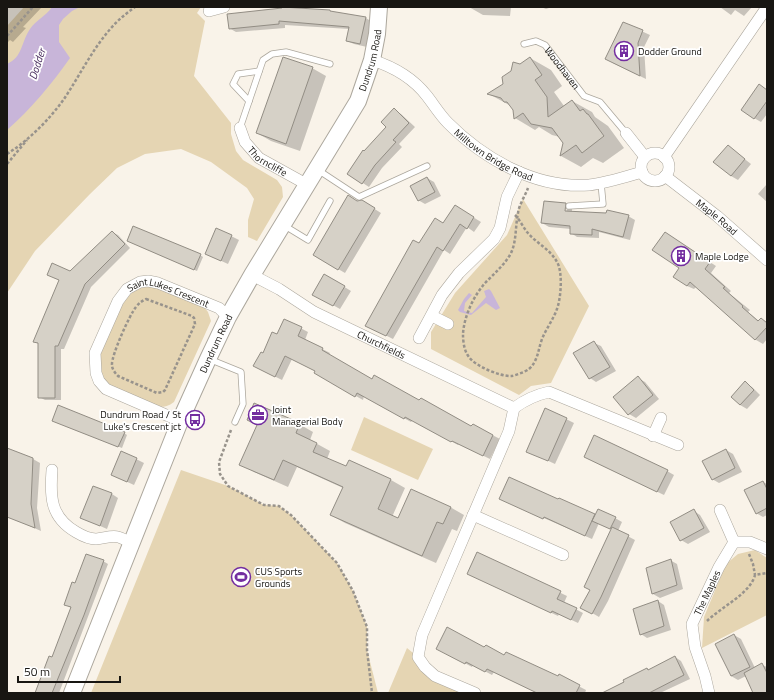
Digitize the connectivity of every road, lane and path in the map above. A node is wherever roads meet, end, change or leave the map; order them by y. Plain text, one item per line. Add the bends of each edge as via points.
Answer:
1 (33, 7) edge
2 (135, 7) edge
3 (224, 7) edge
4 (376, 7) edge
5 (379, 7) edge
6 (767, 7) edge
7 (209, 11) dead end
8 (7, 36) edge
9 (524, 44) dead end
10 (372, 60) junction
11 (330, 64) dead end
12 (259, 71) junction
13 (249, 101) junction
14 (41, 126) junction
15 (240, 128) joint
16 (626, 133) joint
17 (7, 154) edge
18 (645, 157) junction
19 (664, 157) junction
20 (7, 164) edge
21 (427, 166) dead end
22 (316, 169) junction
23 (519, 172) junction
24 (642, 172) junction
25 (665, 176) junction
26 (601, 183) junction
27 (306, 184) junction
28 (330, 201) dead end
29 (569, 206) dead end
30 (504, 207) junction
31 (282, 224) junction
32 (767, 260) edge
33 (252, 275) junction
34 (469, 310) dead end
35 (192, 316) joint
36 (432, 316) junction
37 (228, 317) junction
38 (448, 324) dead end
39 (419, 338) dead end
40 (208, 358) junction
41 (514, 408) junction
42 (661, 418) dead end
43 (180, 421) junction
44 (235, 422) joint
45 (653, 436) junction
46 (678, 446) dead end
47 (52, 470) dead end
48 (720, 510) dead end
49 (473, 515) junction
50 (734, 542) junction
51 (132, 543) junction
52 (767, 549) edge
53 (563, 555) dead end
54 (767, 573) edge
55 (755, 575) junction
56 (706, 622) dead end
57 (72, 693) edge
58 (372, 693) edge
59 (475, 693) edge
60 (710, 693) edge

1 - 8 path
2 - 14 path via 108,32 64,99
3 - 7 street
4 - 5 street
5 - 10 main road, Dundrum Road
6 - 19 street
9 - 16 lane, Woodhaven via 536,40 544,45 584,96 600,102
10 - 22 main road, Dundrum Road via 358,101
10 - 23 street, Milltown Bridge Road via 389,66 409,78 447,122 464,137
11 - 12 lane via 286,52 272,54 263,60
12 - 13 lane
12 - 13 lane via 238,74 233,84
13 - 15 lane
14 - 17 path
14 - 20 path
15 - 27 street, Thorncliffe via 245,142 259,158
16 - 18 street, Woodhaven
18 - 19 street via 652,153
18 - 24 street via 641,164
19 - 25 street via 669,168
21 - 22 lane via 359,197
22 - 27 main road, Dundrum Road
23 - 26 street, Milltown Bridge Road via 556,184
23 - 30 street
24 - 25 street via 653,181
24 - 26 street, Milltown Bridge Road
25 - 32 street, Maple Road via 717,216
26 - 29 lane via 603,204
27 - 31 main road, Dundrum Road
28 - 31 lane via 308,240
30 - 34 path via 510,209 528,233 557,262 560,273 557,309 542,340 537,358 528,370 512,376 482,368 469,358 463,334
30 - 36 street via 500,228 494,239 458,273 442,295
31 - 33 main road, Dundrum Road
33 - 37 main road, Dundrum Road
33 - 41 street, Churchfields via 314,312
35 - 35 path via 150,300 141,302 135,308 116,350 112,363 115,373 157,393 163,392 195,324
36 - 38 street
36 - 39 street
37 - 40 main road, Dundrum Road
37 - 43 street, Saint Lukes Crescent via 219,308 158,282 140,282 127,289 118,301 95,353 98,381 106,389
40 - 43 main road, Dundrum Road
40 - 44 lane via 241,372 243,404
41 - 45 street via 533,396 549,392
41 - 49 street via 509,431
42 - 45 street
43 - 51 main road, Dundrum Road
44 - 58 path via 219,462 220,474 228,486 264,505 279,506 291,515 337,563 353,592 367,627
45 - 46 street
47 - 51 street via 52,501 61,521 90,538 117,536
48 - 50 street
49 - 53 street
49 - 59 street via 422,635 418,656 435,676
50 - 52 street via 750,542
50 - 55 path via 749,555
50 - 60 street, The Maples via 692,624 695,647
51 - 57 main road, Dundrum Road
54 - 55 path
55 - 56 path via 742,593

